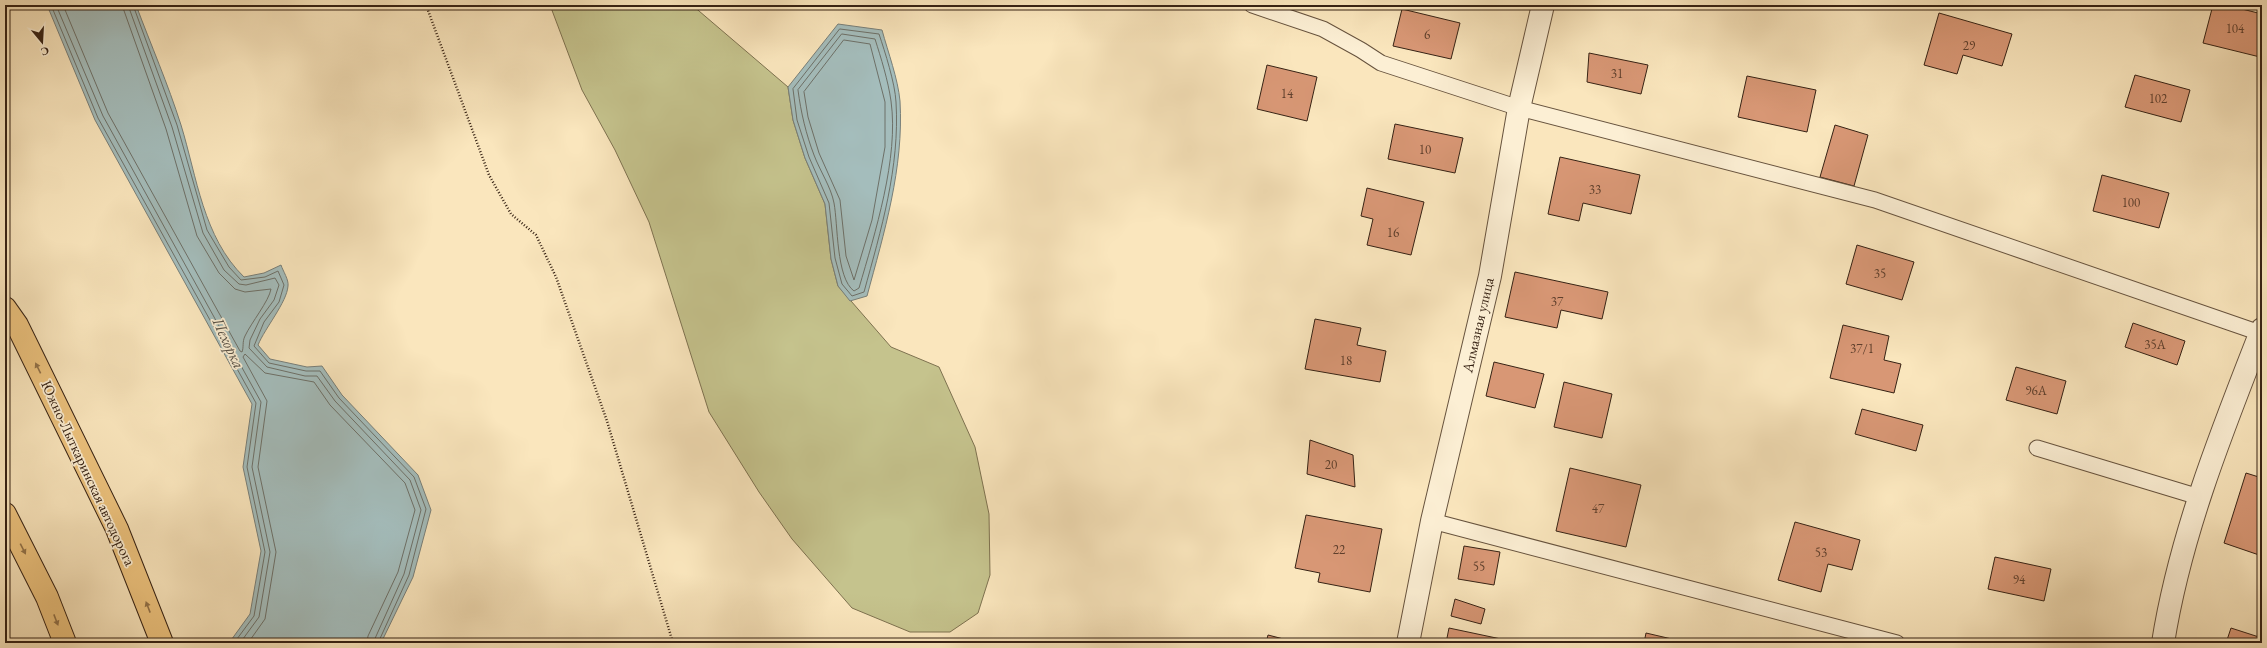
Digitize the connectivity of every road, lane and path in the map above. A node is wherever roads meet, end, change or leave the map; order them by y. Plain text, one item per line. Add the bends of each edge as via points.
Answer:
1 (426, 5) edge
2 (1252, 5) edge
3 (1543, 5) edge
4 (1518, 108) junction
5 (5, 308) edge
6 (2261, 331) edge
7 (2037, 448) dead end
8 (2199, 497) junction
9 (5, 514) edge
10 (1432, 521) junction
11 (64, 643) edge
12 (162, 643) edge
13 (673, 643) edge
14 (1408, 643) edge
15 (1897, 643) edge
16 (2163, 643) edge

1 - 13 path via 489,175 510,214 536,235 556,277 608,421
2 - 4 lane via 1323,29 1381,63
3 - 4 street, Алмазная улица
4 - 6 lane via 1875,200
4 - 10 street, Алмазная улица via 1490,276
12 -> 5 main road, Южно-Лыткаринская автодорога via 117,529 17,325
6 - 8 street
7 - 8 lane
8 - 16 street via 2169,607
9 -> 11 main road via 47,597
10 - 14 street, Алмазная улица
10 - 15 lane

